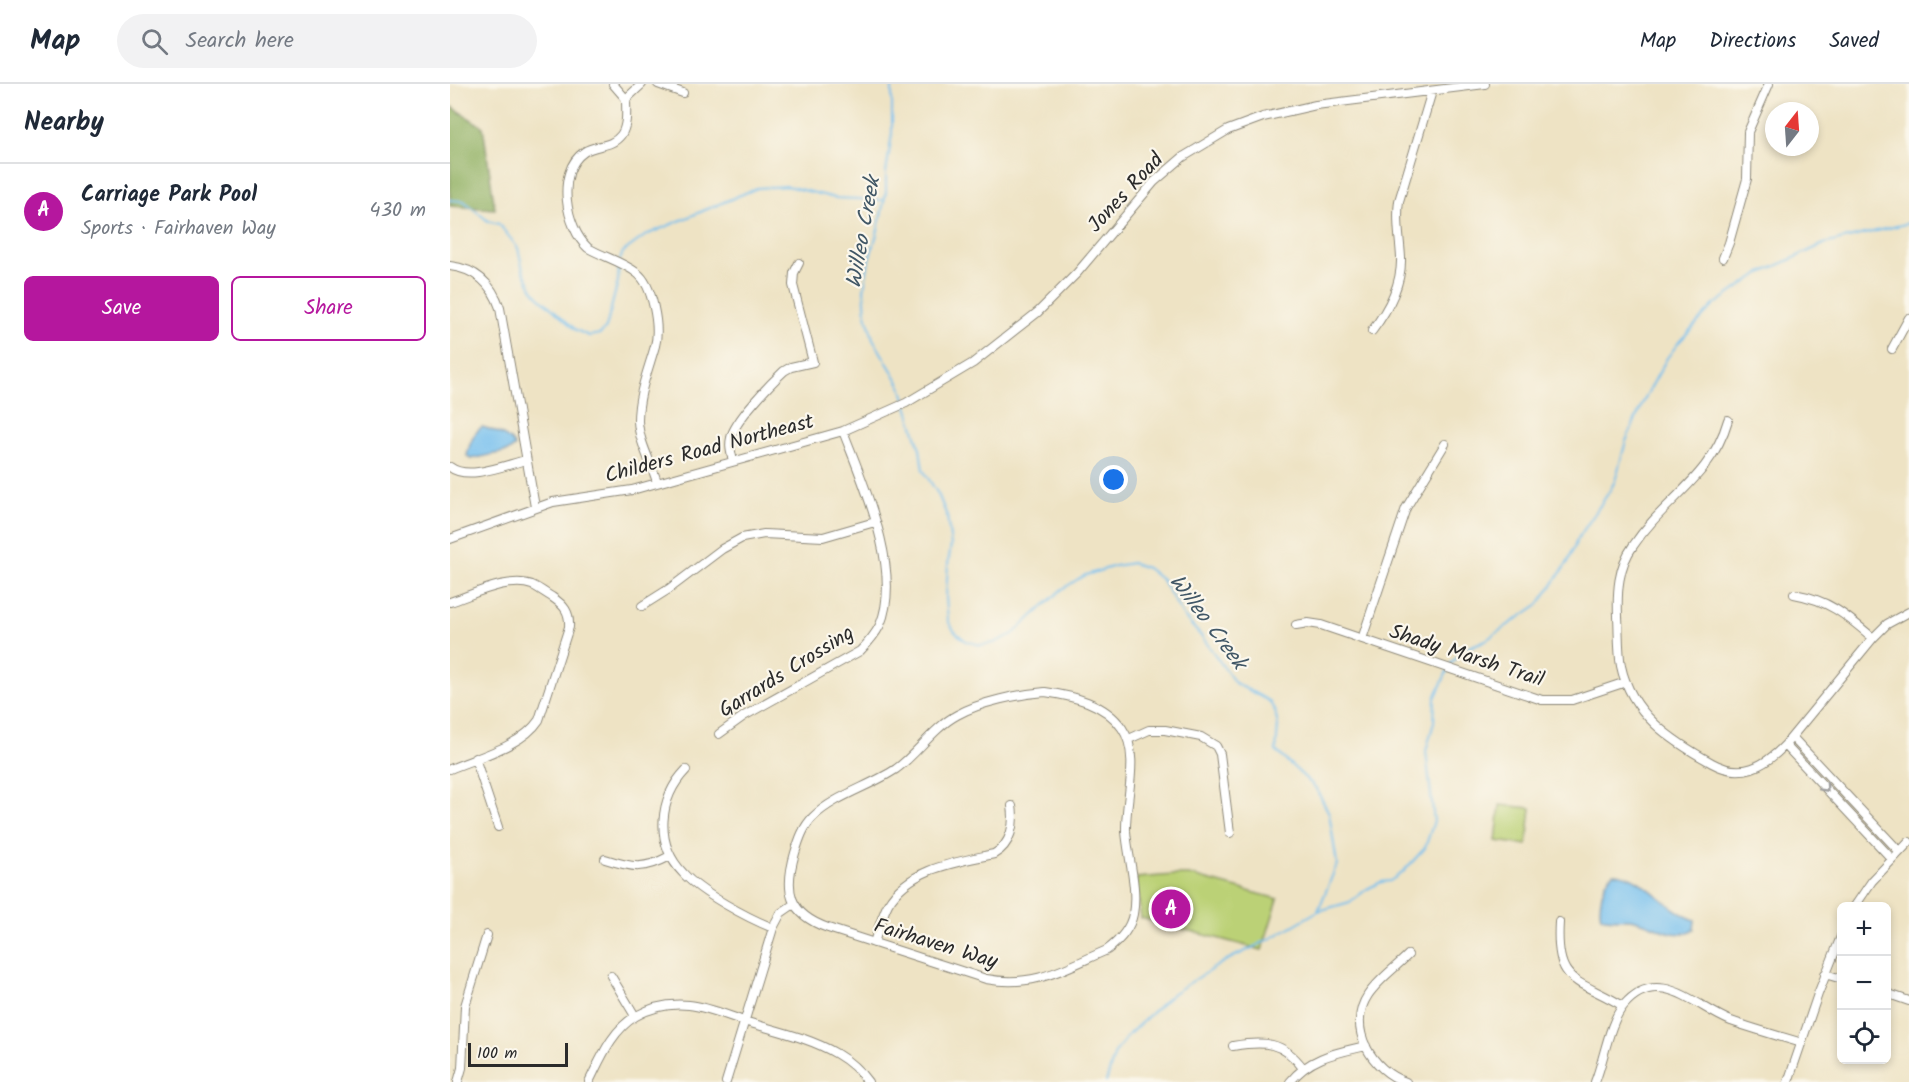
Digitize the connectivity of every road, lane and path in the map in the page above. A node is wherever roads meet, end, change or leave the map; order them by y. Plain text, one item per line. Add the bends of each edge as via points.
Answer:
1 (613, 84) edge
2 (642, 84) edge
3 (658, 84) edge
4 (1485, 84) edge
5 (1769, 84) edge
6 (1432, 91) junction
7 (684, 93) dead end
8 (626, 99) junction
9 (1723, 258) dead end
10 (799, 263) dead end
11 (450, 266) edge
12 (1909, 318) edge
13 (1372, 331) dead end
14 (1892, 349) dead end
15 (906, 403) joint
16 (1728, 420) dead end
17 (843, 431) junction
18 (1445, 444) dead end
19 (526, 460) junction
20 (733, 461) junction
21 (450, 467) edge
22 (657, 482) junction
23 (535, 507) junction
24 (875, 522) junction
25 (450, 539) edge
26 (1794, 594) dead end
27 (450, 602) edge
28 (642, 606) dead end
29 (1909, 612) edge
30 (1296, 625) dead end
31 (1873, 638) junction
32 (1362, 639) junction
33 (1626, 682) junction
34 (719, 734) dead end
35 (1792, 737) junction
36 (1129, 739) junction
37 (1785, 745) junction
38 (475, 758) junction
39 (450, 769) edge
40 (687, 770) dead end
41 (1012, 806) dead end
42 (498, 827) dead end
43 (1230, 833) dead end
44 (1909, 842) edge
45 (1899, 851) junction
46 (670, 856) junction
47 (605, 859) dead end
48 (1892, 859) junction
49 (1859, 902) edge
50 (794, 904) junction
51 (1559, 922) dead end
52 (773, 928) junction
53 (487, 935) dead end
54 (874, 943) junction
55 (1837, 946) edge
56 (1408, 956) dead end
57 (1826, 974) junction
58 (611, 976) dead end
59 (1837, 977) edge
60 (1891, 994) edge
61 (1909, 1001) edge
62 (1623, 1006) junction
63 (635, 1016) junction
64 (745, 1021) junction
65 (1802, 1043) junction
66 (1233, 1046) dead end
67 (1366, 1046) junction
68 (1303, 1068) junction
69 (458, 1082) edge
70 (588, 1082) edge
71 (726, 1082) edge
72 (867, 1082) edge
73 (1290, 1082) edge
74 (1406, 1082) edge
75 (1595, 1082) edge
76 (1788, 1082) edge

1 - 8 street
2 - 8 street
3 - 7 street
4 - 6 street, Jones Road
5 - 9 street via 1748,132 1747,180
6 - 13 street via 1399,201 1398,284
6 - 15 street, Jones Road via 1283,112 1211,139 1154,182 1077,273 1038,312 973,363
8 - 22 street via 625,126 620,135 607,145 584,153 574,165 566,199 577,236 588,248 642,278 651,296 655,345 642,386 638,419
10 - 20 street via 793,285 813,362 784,371 738,422 731,437
11 - 19 street via 476,274 496,297
12 - 14 street
15 - 17 street, Childers Road Northeast
16 - 33 street via 1707,464 1640,535 1624,562 1617,598 1619,654
17 - 20 street, Childers Road Northeast
17 - 24 street, Garrards Crossing
18 - 32 street via 1406,508
19 - 21 street via 472,473
19 - 23 street
20 - 22 street, Childers Road Northeast
22 - 23 street, Childers Road Northeast
23 - 25 street, Childers Road Northeast
24 - 28 street via 823,537 765,534 742,538
24 - 34 street, Garrards Crossing via 884,550 885,597 880,625 869,642
26 - 31 street via 1830,605
27 - 38 street via 503,584 521,583 560,603 570,619 534,728 516,741
29 - 31 street via 1887,624
30 - 32 street, Shady Marsh Trail via 1321,625
31 - 35 street
32 - 33 street, Shady Marsh Trail via 1542,700 1572,699
33 - 37 street via 1656,727 1719,767 1756,768
35 - 37 street
35 - 45 street
36 - 43 street via 1157,729 1201,737 1216,746
36 - 50 street via 1118,722 1101,708 1059,694 1032,693 966,710 945,723 896,769 813,817 800,837 790,871 788,883
36 - 54 street, Fairhaven Way via 1126,832 1134,903 1131,922 1115,944 1045,977 1011,982 986,979
37 -> 48 street
38 - 39 street
38 - 42 street
40 - 46 street via 673,787 665,810 664,833
41 - 54 street via 1011,832 1001,850 936,869 905,884 889,904
44 - 45 street
45 - 48 street
46 - 47 street via 642,867
46 - 52 street via 693,882 747,917
48 - 49 street
50 - 52 street via 781,913
50 - 54 street, Fairhaven Way via 816,924
51 - 62 street via 1558,952 1567,972 1580,984
52 - 64 street
53 - 69 street via 465,1006
55 - 57 street
56 - 67 street via 1365,1001 1360,1023
57 - 59 street
57 - 65 street
58 - 63 street
60 - 61 street
62 - 65 street via 1644,991 1670,989 1730,1020
62 - 75 street
63 - 64 street via 657,1007 680,1004
63 - 70 street via 614,1036
64 - 71 street
64 - 72 street via 830,1050
65 - 76 street
66 - 68 street via 1256,1042 1274,1045 1289,1053
67 - 68 street via 1325,1056
67 - 74 street via 1380,1067
68 - 73 street

